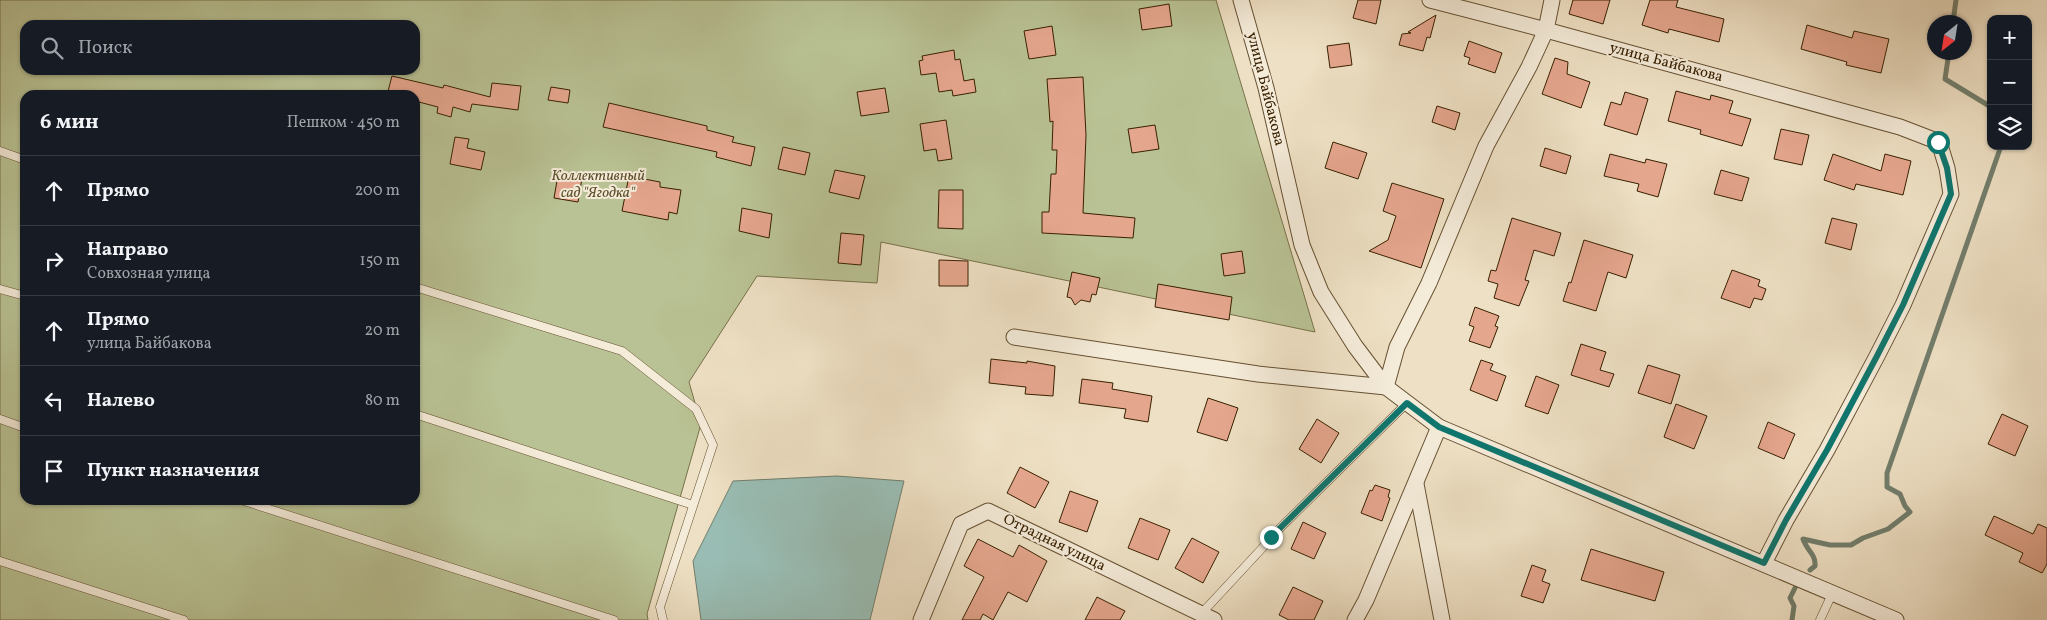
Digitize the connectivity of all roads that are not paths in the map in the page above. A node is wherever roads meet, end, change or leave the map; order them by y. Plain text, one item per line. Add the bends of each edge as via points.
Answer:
1 (1241, 0) edge
2 (1430, 0) edge
3 (1552, 0) edge
4 (1546, 30) junction
5 (0, 152) edge
6 (20, 158) edge
7 (0, 288) edge
8 (420, 289) edge
9 (20, 294) edge
10 (1014, 337) dead end
11 (1386, 387) junction
12 (1407, 403) junction
13 (420, 416) edge
14 (0, 419) edge
15 (20, 426) edge
16 (1439, 427) junction
17 (1416, 484) junction
18 (257, 505) edge
19 (693, 505) junction
20 (0, 561) edge
21 (1764, 563) junction
22 (1832, 594) junction
23 (1208, 617) edge
24 (184, 620) edge
25 (614, 620) edge
26 (663, 620) edge
27 (921, 620) edge
28 (1355, 620) edge
29 (1442, 620) edge
30 (1820, 620) edge
31 (1896, 620) edge

1 - 11 street, улица Байбакова via 1266,88 1302,245 1321,292
2 - 4 street, улица Байбакова
3 - 4 street
4 - 11 street via 1486,146 1429,284 1396,346
4 - 21 street, улица Байбакова via 1900,127 1938,142 1951,194 1903,305
5 - 6 lane
7 - 9 lane
8 - 19 lane via 622,351 689,403 696,409 713,445
10 - 11 street via 1258,374
11 - 12 street, улица Байбакова
12 - 16 street, улица Байбакова
12 - 23 lane via 1269,540
13 - 19 lane
14 - 15 lane
16 - 17 street
16 - 21 street, улица Байбакова
17 - 28 street
17 - 29 street
18 - 25 lane
19 - 26 lane via 660,608
20 - 24 lane
21 - 22 street, улица Байбакова
22 - 30 lane
22 - 31 street, улица Байбакова
23 - 27 street, Отрадная улица via 988,512 962,524

